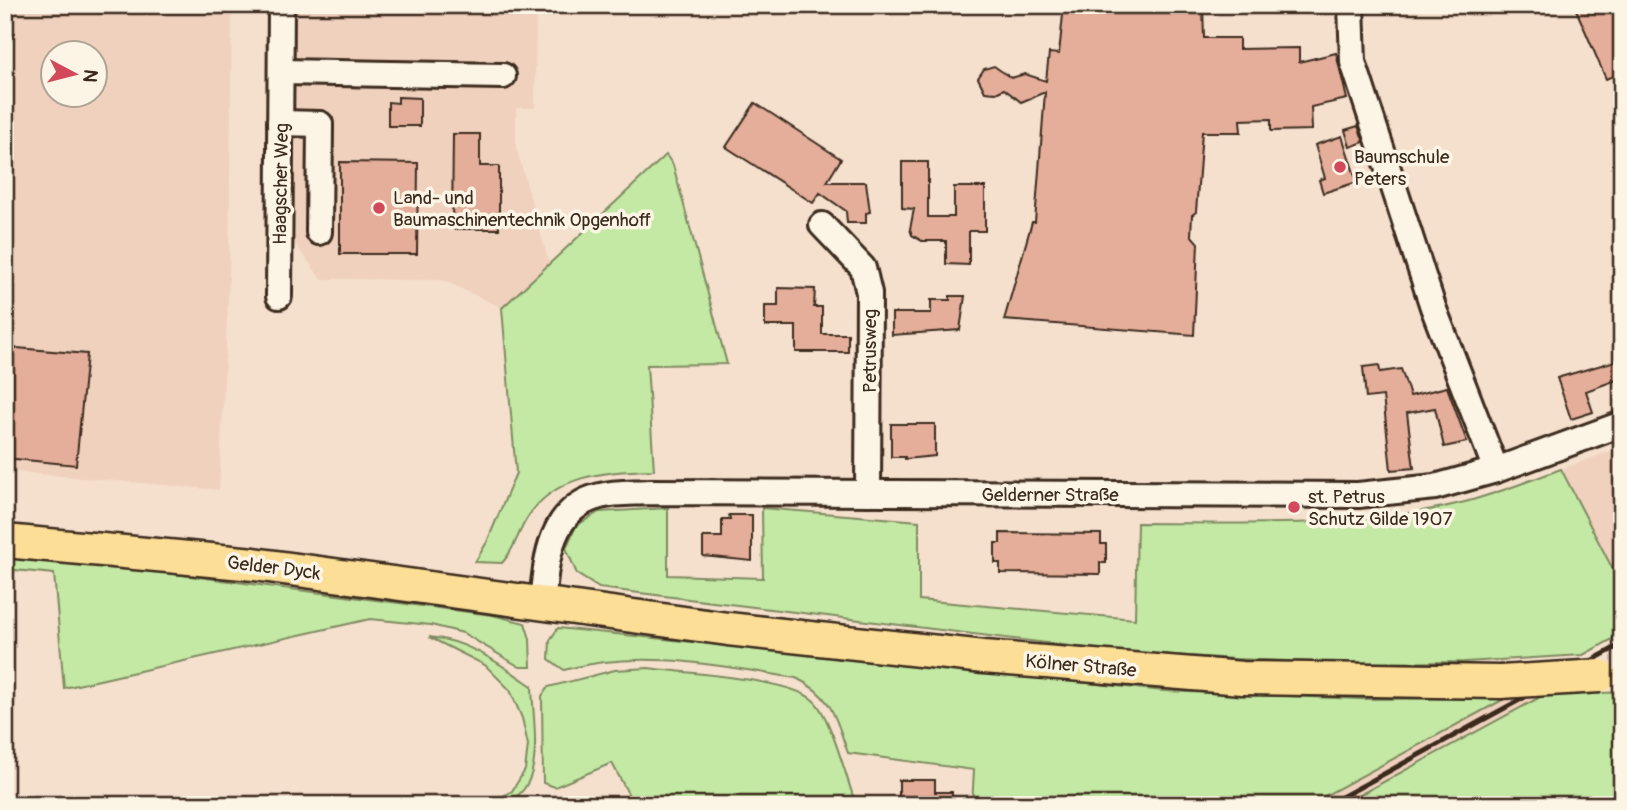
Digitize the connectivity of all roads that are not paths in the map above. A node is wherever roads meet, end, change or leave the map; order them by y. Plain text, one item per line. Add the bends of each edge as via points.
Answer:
1 (281, 5) edge
2 (1351, 5) edge
3 (281, 72) junction
4 (503, 76) dead end
5 (280, 123) junction
6 (822, 225) dead end
7 (319, 232) dead end
8 (279, 296) dead end
9 (1622, 424) edge
10 (1496, 470) junction
11 (867, 493) junction
12 (5, 541) edge
13 (542, 604) junction
14 (1611, 674) edge

1 - 3 street, Haagscher Weg
2 - 10 street via 1353,62 1433,307
3 - 4 street
3 - 5 street, Haagscher Weg
5 - 7 street via 320,124
5 - 8 street, Haagscher Weg
6 - 11 street, Petrusweg via 863,268 869,293
9 - 10 street, Gelderner Straße
10 - 11 street, Gelderner Straße via 1435,487 1357,495
11 - 13 street, Gelderner Straße via 600,496 568,513 557,530 549,549
12 - 13 main road, Gelder Dyck via 254,564
13 - 14 main road, Kölner Straße, bridge via 957,654 1228,677 1500,682

